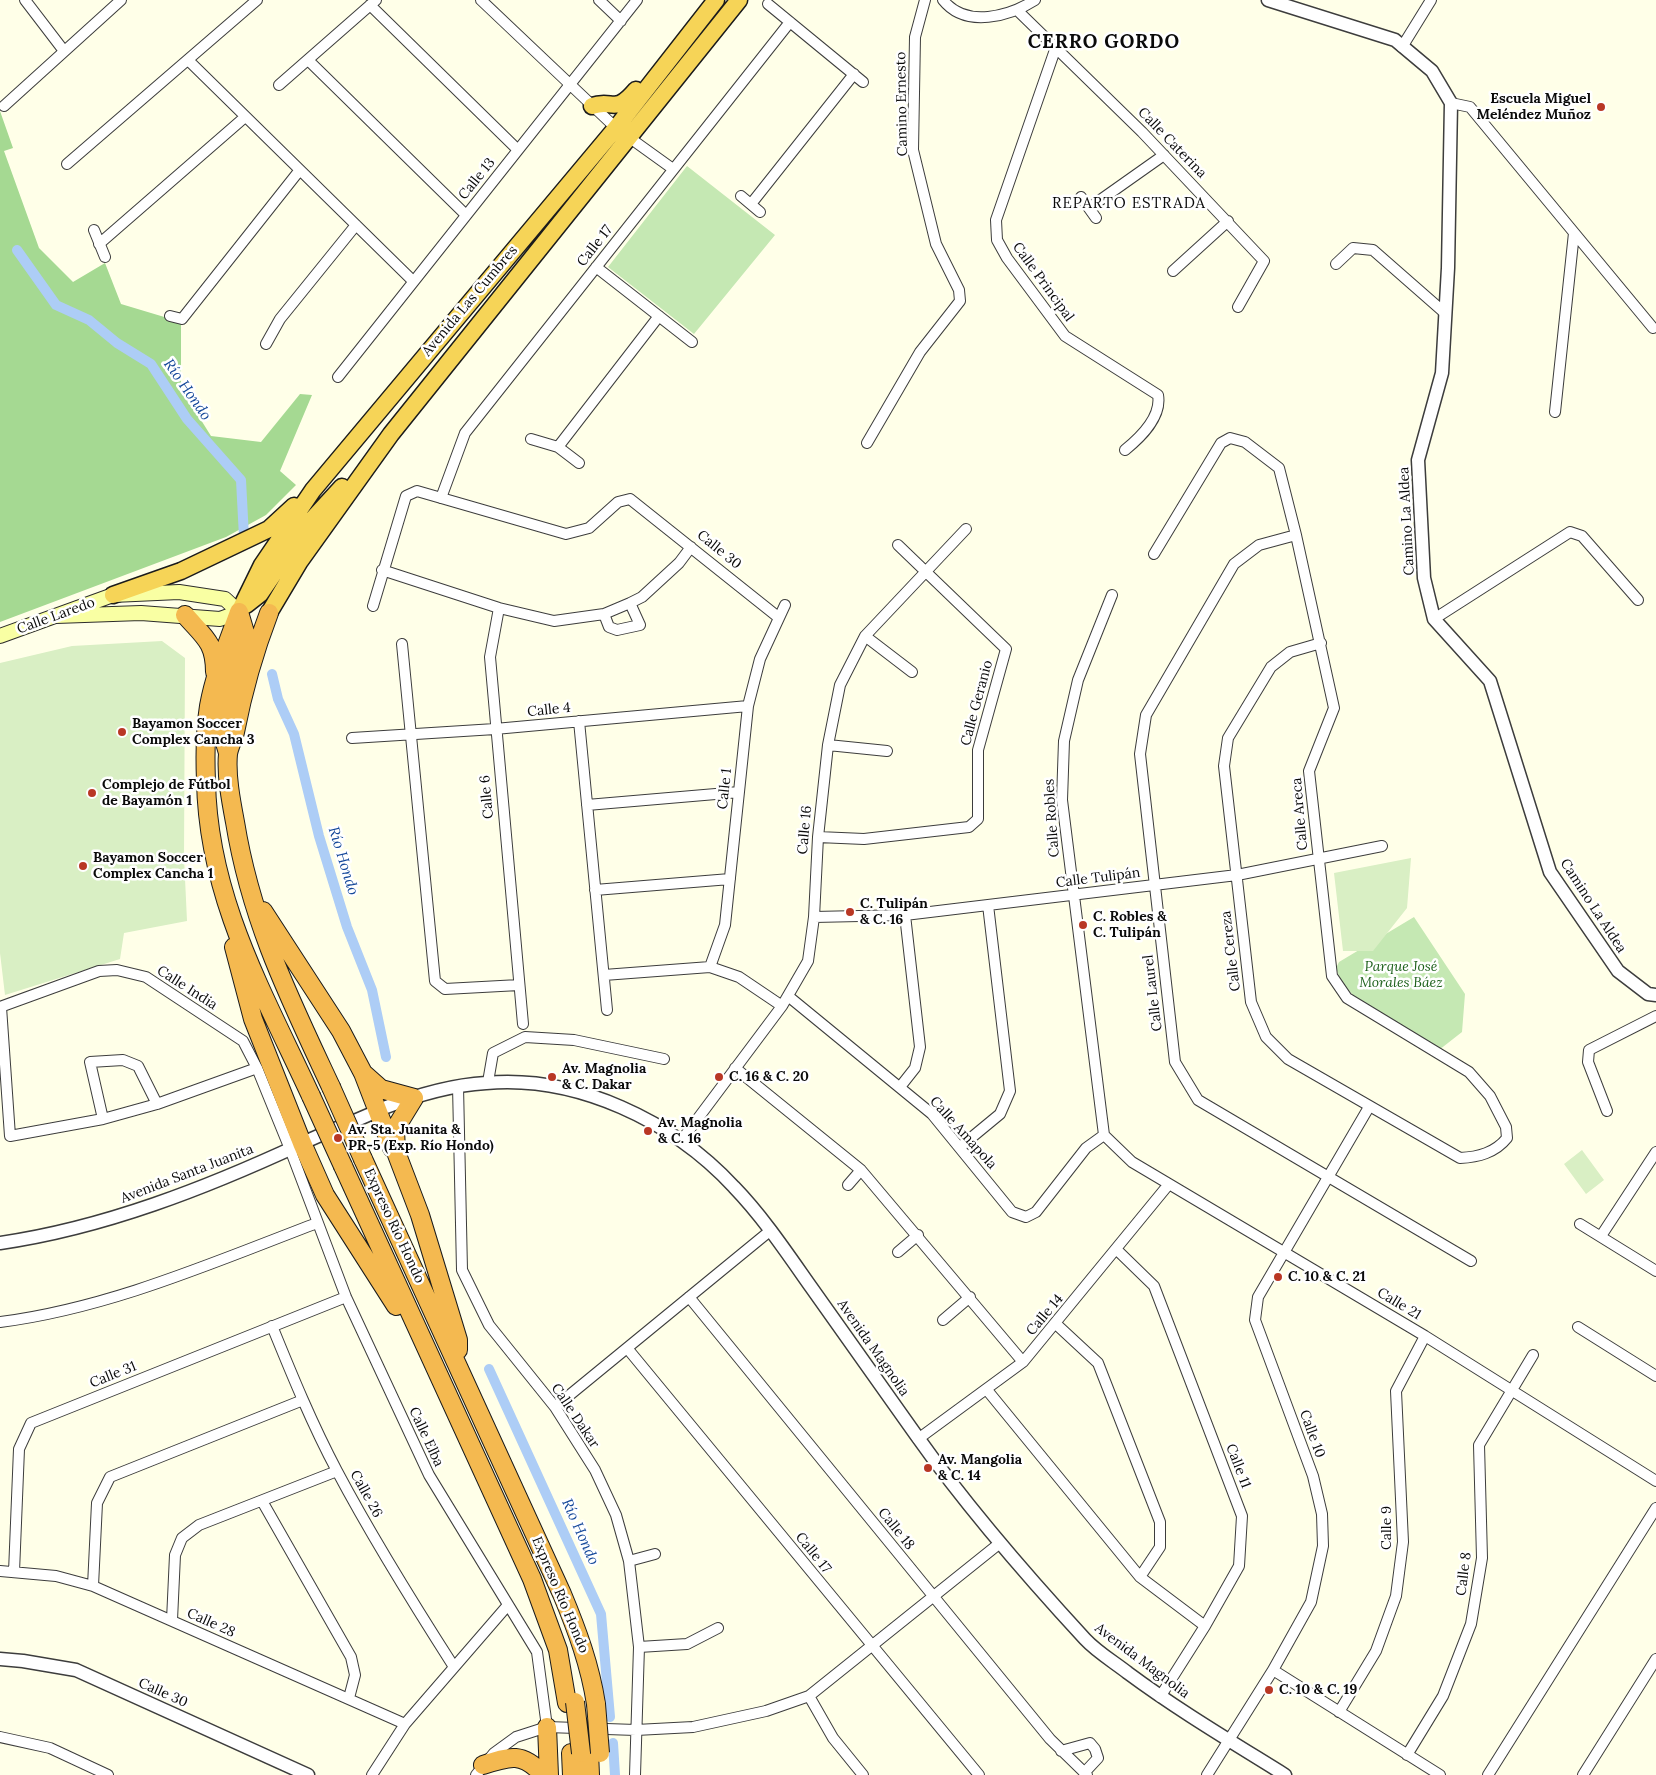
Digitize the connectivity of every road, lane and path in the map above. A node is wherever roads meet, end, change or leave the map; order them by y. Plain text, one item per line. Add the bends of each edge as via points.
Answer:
1 (25, 0) edge
2 (121, 0) edge
3 (481, 0) edge
4 (599, 0) edge
5 (638, 0) edge
6 (716, 0) edge
7 (739, 0) edge
8 (925, 0) edge
9 (944, 0) edge
10 (1035, 0) edge
11 (1268, 0) edge
12 (1431, 0) edge
13 (256, 1) edge
14 (373, 3) edge
15 (768, 4) dead end
16 (1018, 11) junction
17 (621, 21) junction
18 (699, 22) junction
19 (790, 22) junction
20 (1056, 47) junction
21 (1402, 47) junction
22 (64, 52) junction
23 (188, 60) junction
24 (308, 60) junction
25 (854, 74) junction
26 (864, 82) dead end
27 (279, 85) dead end
28 (569, 86) junction
29 (1451, 103) junction
30 (4, 106) dead end
31 (592, 106) junction
32 (245, 117) junction
33 (622, 133) junction
34 (518, 150) junction
35 (1164, 155) junction
36 (67, 164) dead end
37 (673, 169) junction
38 (299, 171) junction
39 (741, 196) dead end
40 (1081, 197) dead end
41 (751, 204) junction
42 (1089, 208) junction
43 (760, 212) dead end
44 (466, 215) junction
45 (1096, 218) dead end
46 (1228, 221) junction
47 (356, 226) junction
48 (94, 230) dead end
49 (1574, 233) junction
50 (100, 244) junction
51 (105, 257) dead end
52 (1336, 264) dead end
53 (596, 267) junction
54 (1172, 271) dead end
55 (413, 281) junction
56 (1238, 307) dead end
57 (1446, 314) junction
58 (170, 316) dead end
59 (660, 316) junction
60 (1653, 328) dead end
61 (692, 342) dead end
62 (266, 344) dead end
63 (338, 377) dead end
64 (1556, 412) dead end
65 (391, 434) junction
66 (531, 439) dead end
67 (867, 443) dead end
68 (558, 447) junction
69 (1125, 450) dead end
70 (579, 463) dead end
71 (313, 490) junction
72 (441, 498) junction
73 (966, 529) dead end
74 (1296, 535) junction
75 (898, 545) dead end
76 (691, 547) junction
77 (1154, 554) dead end
78 (382, 570) junction
79 (927, 570) junction
80 (113, 595) junction
81 (1112, 595) dead end
82 (1638, 600) dead end
83 (630, 604) junction
84 (785, 605) dead end
85 (373, 606) dead end
86 (499, 608) junction
87 (239, 612) junction
88 (269, 613) joint
89 (604, 614) junction
90 (56, 616) junction
91 (185, 616) junction
92 (778, 617) junction
93 (1434, 619) junction
94 (0, 636) edge
95 (865, 636) junction
96 (1321, 643) junction
97 (402, 644) dead end
98 (912, 672) dead end
99 (214, 682) junction
100 (748, 706) junction
101 (579, 720) junction
102 (494, 729) junction
103 (411, 734) junction
104 (352, 738) dead end
105 (828, 745) junction
106 (887, 751) dead end
107 (228, 753) junction
108 (739, 792) junction
109 (587, 805) junction
110 (818, 837) junction
111 (1382, 846) dead end
112 (1318, 859) junction
113 (1237, 875) junction
114 (730, 880) junction
115 (1154, 885) junction
116 (595, 890) junction
117 (1072, 895) junction
118 (251, 896) junction
119 (988, 905) junction
120 (905, 915) junction
121 (814, 917) junction
122 (234, 929) junction
123 (710, 967) junction
124 (604, 975) junction
125 (519, 985) junction
126 (1656, 994) edge
127 (788, 996) junction
128 (782, 1006) junction
129 (0, 1007) edge
130 (606, 1010) dead end
131 (1656, 1016) edge
132 (522, 1024) dead end
133 (664, 1059) dead end
134 (256, 1068) junction
135 (736, 1068) junction
136 (363, 1073) junction
137 (488, 1082) junction
138 (458, 1086) junction
139 (900, 1087) junction
140 (414, 1098) junction
141 (157, 1104) junction
142 (1369, 1107) junction
143 (377, 1111) junction
144 (1607, 1111) dead end
145 (103, 1119) junction
146 (1104, 1135) junction
147 (682, 1141) junction
148 (296, 1146) junction
149 (960, 1147) junction
150 (1490, 1151) joint
151 (396, 1152) junction
152 (1656, 1152) edge
153 (861, 1170) junction
154 (1328, 1178) junction
155 (1169, 1184) junction
156 (848, 1185) dead end
157 (317, 1223) junction
158 (1580, 1224) dead end
159 (771, 1230) junction
160 (918, 1235) junction
161 (1601, 1236) junction
162 (0, 1243) edge
163 (1116, 1249) junction
164 (898, 1252) dead end
165 (1284, 1252) junction
166 (1471, 1261) dead end
167 (1656, 1271) edge
168 (346, 1297) junction
169 (688, 1297) junction
170 (970, 1297) junction
171 (943, 1320) dead end
172 (0, 1322) edge
173 (1056, 1324) junction
174 (272, 1326) junction
175 (1578, 1327) dead end
176 (418, 1331) junction
177 (1425, 1336) junction
178 (627, 1348) junction
179 (1533, 1355) dead end
180 (1023, 1362) junction
181 (458, 1366) junction
182 (1656, 1376) edge
183 (1511, 1389) junction
184 (987, 1390) junction
185 (303, 1400) junction
186 (555, 1407) junction
187 (918, 1439) junction
188 (337, 1471) junction
189 (1656, 1481) edge
190 (262, 1501) junction
191 (1656, 1508) edge
192 (1000, 1543) junction
193 (655, 1554) dead end
194 (629, 1561) junction
195 (0, 1572) edge
196 (14, 1572) junction
197 (1140, 1577) junction
198 (93, 1586) junction
199 (933, 1597) junction
200 (508, 1605) junction
201 (172, 1620) junction
202 (1205, 1626) junction
203 (718, 1628) dead end
204 (639, 1647) junction
205 (872, 1647) junction
206 (0, 1659) edge
207 (1656, 1659) edge
208 (454, 1667) junction
209 (1273, 1670) junction
210 (809, 1696) junction
211 (1160, 1697) junction
212 (349, 1698) junction
213 (580, 1703) junction
214 (1339, 1712) junction
215 (405, 1724) junction
216 (547, 1727) junction
217 (636, 1730) junction
218 (0, 1737) edge
219 (1228, 1739) junction
220 (1062, 1751) junction
221 (585, 1753) junction
222 (1407, 1754) junction
223 (480, 1770) edge
224 (1085, 1774) edge
225 (108, 1775) edge
226 (308, 1775) edge
227 (372, 1775) edge
228 (543, 1775) edge
229 (549, 1775) edge
230 (572, 1775) edge
231 (582, 1775) edge
232 (590, 1775) edge
233 (602, 1775) edge
234 (635, 1775) edge
235 (863, 1775) edge
236 (979, 1775) edge
237 (1207, 1775) edge
238 (1285, 1775) edge
239 (1440, 1775) edge
240 (1488, 1775) edge
241 (1583, 1775) edge

1 - 22 street
2 - 22 street
3 - 28 street
4 - 17 street
5 - 17 street, Calle 13
6 - 18 highway, Avenida Las Cumbres
7 - 33 highway, Avenida Las Cumbres
8 - 67 street, Camino Ernesto via 915,37 913,150 936,244 959,290 960,301 920,352
9 - 16 street via 966,14 993,18
10 - 16 street
11 - 21 street via 1395,40
12 - 21 street
13 - 23 street
14 - 24 street
14 - 34 street
15 - 19 street
16 - 20 street, Calle Caterina
17 - 28 street, Calle 13
18 - 31 highway via 688,25 624,102 616,106
18 - 33 highway, Avenida Las Cumbres
19 - 25 street
19 - 37 street, Calle 17
20 - 35 street, Calle Caterina
20 - 69 street, Calle Principal via 996,220 997,240 1065,336 1158,394 1160,405 1143,436
21 - 29 street via 1432,71
22 - 30 street
23 - 32 street
23 - 36 street
24 - 27 street
24 - 44 street
25 - 26 street
25 - 41 street
28 - 31 street
28 - 34 street, Calle 13
29 - 49 street via 1470,107
29 - 57 street, Camino La Aldea
31 - 33 street
32 - 38 street
32 - 50 street
33 - 37 street
33 - 65 highway, Avenida Las Cumbres
33 - 71 highway, Avenida Las Cumbres
34 - 44 street, Calle 13
35 - 42 street
35 - 46 street, Calle Caterina
37 - 53 street, Calle 17
38 - 47 street
38 - 58 street via 182,320
39 - 41 street
40 - 42 street
41 - 43 street
42 - 45 street
44 - 55 street, Calle 13
46 - 54 street
46 - 56 street, Calle Caterina via 1264,261
47 - 55 street
47 - 62 street via 280,319
48 - 50 street
49 - 60 street
49 - 64 street
50 - 51 street
52 - 57 street via 1353,248 1373,250
53 - 59 street
53 - 72 street, Calle 17 via 465,433
55 - 63 street, Calle 13
57 - 93 street, Camino La Aldea via 1442,374 1418,460 1424,578
59 - 61 street
59 - 68 street
65 - 87 highway via 308,524 260,594
65 - 88 highway, Avenida Las Cumbres via 300,561
66 - 68 street
68 - 70 street
71 - 80 highway via 269,529 180,571
71 - 87 highway, Avenida Las Cumbres via 262,565
72 - 76 street, Calle 30 via 566,534 589,528 618,502 630,499
72 - 78 street via 417,491 406,496
73 - 79 street, Calle 16
74 - 77 street, Calle Areca via 1279,468 1245,442 1230,438 1221,444
74 - 96 street, Calle Areca
74 - 115 street, Calle Laurel via 1259,545 1234,564 1146,715 1140,754
75 - 79 street, Calle Geranio
76 - 83 street via 679,563
76 - 92 street, Calle 30
78 - 85 street
78 - 86 street
79 - 95 street, Calle 16
79 - 110 street, Calle Geranio via 1006,649 978,750 978,819 969,827 864,839
80 - 87 main road via 179,592 225,599
80 - 90 main road, Calle Laredo
81 - 117 street, Calle Robles via 1078,680 1064,741 1062,800
82 - 93 street via 1582,536 1570,532
83 - 89 street
83 - 89 street via 640,625 617,630 610,627
84 - 92 street, Calle 1
86 - 89 street via 554,620
86 - 102 street, Calle 6 via 490,657
87 - 91 main road via 220,619
87 - 99 highway, Expreso Río Hondo
87 - 107 highway via 246,636 224,713 222,733
88 - 107 highway, Expreso Río Hondo via 252,658
90 - 91 main road via 104,613
90 - 94 main road, Calle Laredo
91 - 99 highway via 214,652
92 - 100 street, Calle 1 via 760,659
93 - 126 street, Camino La Aldea via 1490,681 1550,872 1618,971 1648,994
95 - 98 street
95 - 105 street, Calle 16 via 840,684
96 - 112 street, Calle Areca via 1334,708 1309,771
96 - 113 street, Calle Cereza via 1290,652 1271,667 1228,738 1224,766
97 - 103 street
99 - 122 highway, Expreso Río Hondo via 206,731 206,796 215,865
100 - 101 street, Calle 4
100 - 108 street, Calle 1
101 - 102 street, Calle 4
101 - 109 street
102 - 103 street, Calle 4
102 - 125 street, Calle 6
103 - 104 street, Calle 4
103 - 125 street via 435,981 445,989
105 - 106 street
105 - 110 street, Calle 16
107 - 118 highway, Expreso Río Hondo via 240,854
108 - 109 street
108 - 114 street, Calle 1
109 - 116 street
110 - 121 street, Calle 16
111 - 112 street, Calle Tulipán
112 - 113 street, Calle Tulipán
112 - 150 street, Calle Areca via 1332,976 1347,998 1469,1072 1490,1096 1506,1127 1506,1138
113 - 115 street, Calle Tulipán
113 - 142 street, Calle Cereza via 1251,1002 1266,1037 1288,1059
114 - 116 street
114 - 123 street, Calle 1 via 725,925
115 - 117 street, Calle Tulipán
115 - 154 street, Calle Laurel via 1175,1062 1198,1100
116 - 124 street
117 - 119 street, Calle Tulipán
117 - 146 street, Calle Robles
118 - 136 highway via 333,1016
118 - 181 highway, Expreso Río Hondo, bridge via 278,974
119 - 120 street, Calle Tulipán
119 - 149 street via 1010,1091 1000,1114
120 - 121 street, Calle Tulipán
120 - 139 street via 920,1047 915,1068
121 - 127 street, Calle 16 via 808,961
122 - 148 highway via 234,947 244,990
122 - 176 highway, Expreso Río Hondo, bridge
123 - 124 street
123 - 128 street via 739,977
124 - 130 street
125 - 132 street, Calle 6
127 - 128 street, Calle 16
127 - 139 street, Calle Amapola
128 - 135 street, Calle 16
129 - 134 street, Calle India via 99,972 117,970 146,977 243,1041
129 - 145 street via 10,1136
131 - 144 street via 1589,1050 1588,1062
133 - 137 street via 574,1040 525,1037 493,1053
134 - 141 street
134 - 148 street, Calle India
135 - 147 street, Calle 16
135 - 153 street
136 - 140 highway via 381,1089
136 - 143 highway
137 - 138 street, Avenida Magnolia
137 - 147 street, Avenida Magnolia via 534,1084 585,1094 632,1111
138 - 140 street, Avenida Magnolia
138 - 186 street, Calle Dakar via 462,1270 488,1325
139 - 149 street, Calle Amapola via 932,1114
140 - 143 street, Avenida Magnolia
140 - 151 highway via 395,1129
141 - 145 street
141 - 145 street via 138,1066 122,1060 90,1062
142 - 150 street, Calle Cereza via 1460,1158 1477,1157
142 - 154 street, Calle 10
143 - 148 street, Avenida Santa Juanita
143 - 151 highway via 389,1143
146 - 149 street, Calle Amapola via 1086,1148 1036,1212 1026,1217 1012,1212
146 - 155 street, Calle 21 via 1132,1162
147 - 159 street, Avenida Magnolia via 733,1185
148 - 157 street, Calle Elba
148 - 162 street, Avenida Santa Juanita via 127,1214 26,1240
148 - 176 highway via 331,1207 404,1319
151 - 181 highway via 420,1215 458,1340
152 - 161 street
153 - 156 street
153 - 160 street
154 - 165 street, Calle 10
154 - 166 street, Calle Laurel
155 - 163 street, Calle 14
155 - 165 street, Calle 21
157 - 168 street, Calle Elba
157 - 172 street via 120,1296
158 - 161 street
159 - 169 street
159 - 187 street, Avenida Magnolia
160 - 164 street
160 - 170 street
161 - 167 street
163 - 173 street, Calle 14
163 - 202 street, Calle 11 via 1154,1286 1242,1516 1239,1566
165 - 177 street, Calle 21
165 - 209 street, Calle 10 via 1258,1297 1255,1320 1313,1476 1322,1514 1323,1546 1311,1602
168 - 174 street, Calle 31
168 - 200 street, Calle Elba via 429,1475
169 - 178 street
169 - 199 street, Calle 18
170 - 171 street
170 - 180 street
173 - 180 street, Calle 14
173 - 197 street via 1098,1362 1160,1522 1160,1547
174 - 185 street, Calle 26
174 - 196 street, Calle 31 via 32,1423 19,1449
175 - 182 street
176 - 213 highway, Expreso Río Hondo via 532,1579 562,1670
177 - 183 street, Calle 21
177 - 214 street, Calle 9 via 1396,1391 1403,1542 1396,1596 1376,1651
178 - 186 street
178 - 205 street, Calle 17
179 - 183 street, Calle 8
180 - 184 street, Calle 14
181 - 213 highway, Expreso Río Hondo via 571,1617 588,1667
183 - 189 street, Calle 21
183 - 222 street, Calle 8 via 1479,1445 1482,1558 1471,1624 1443,1696
184 - 187 street, Calle 14
184 - 197 street
185 - 188 street, Calle 26
185 - 198 street via 110,1477 97,1503
186 - 194 street, Calle Dakar via 595,1470 616,1515
187 - 192 street, Avenida Magnolia
188 - 190 street
188 - 208 street, Calle 26 via 402,1586
190 - 201 street via 200,1525 182,1538 175,1555
190 - 212 street via 351,1657 355,1675
191 - 240 street
192 - 199 street
192 - 211 street, Avenida Magnolia via 1088,1643
193 - 194 street
194 - 204 street, Calle Dakar
195 - 196 street, Calle 28
196 - 198 street, Calle 28 via 56,1576
197 - 202 street
198 - 201 street, Calle 28
199 - 205 street
199 - 220 street, Calle 18
200 - 208 street
200 - 216 street, Calle Elba via 537,1652
201 - 212 street, Calle 28
202 - 211 street, Calle 11
203 - 204 street via 687,1644
204 - 217 street, Calle Dakar
205 - 210 street
205 - 236 street, Calle 17
206 - 226 street, Calle 30 via 76,1670
207 - 241 street
208 - 215 street
209 - 214 street
209 - 219 street, Calle 10
210 - 217 street via 766,1711 693,1727
210 - 235 street via 833,1738
211 - 219 street, Avenida Magnolia
212 - 215 street, Calle 28
213 - 221 highway, Expreso Río Hondo, bridge
213 - 221 highway, Expreso Río Hondo
214 - 222 street
215 - 227 street
216 - 217 street
216 - 223 street via 516,1737 494,1752
216 - 229 highway
217 - 234 street, Calle Dakar
218 - 225 street via 50,1748
219 - 237 street, Calle 10
219 - 238 street, Avenida Magnolia
220 - 224 street, Calle 18
220 - 224 street via 1090,1743 1098,1758
221 - 230 highway, Expreso Río Hondo
221 - 231 highway
221 - 232 highway
221 - 233 highway, Expreso Río Hondo
222 - 239 street
223 - 228 highway via 516,1757 531,1763

